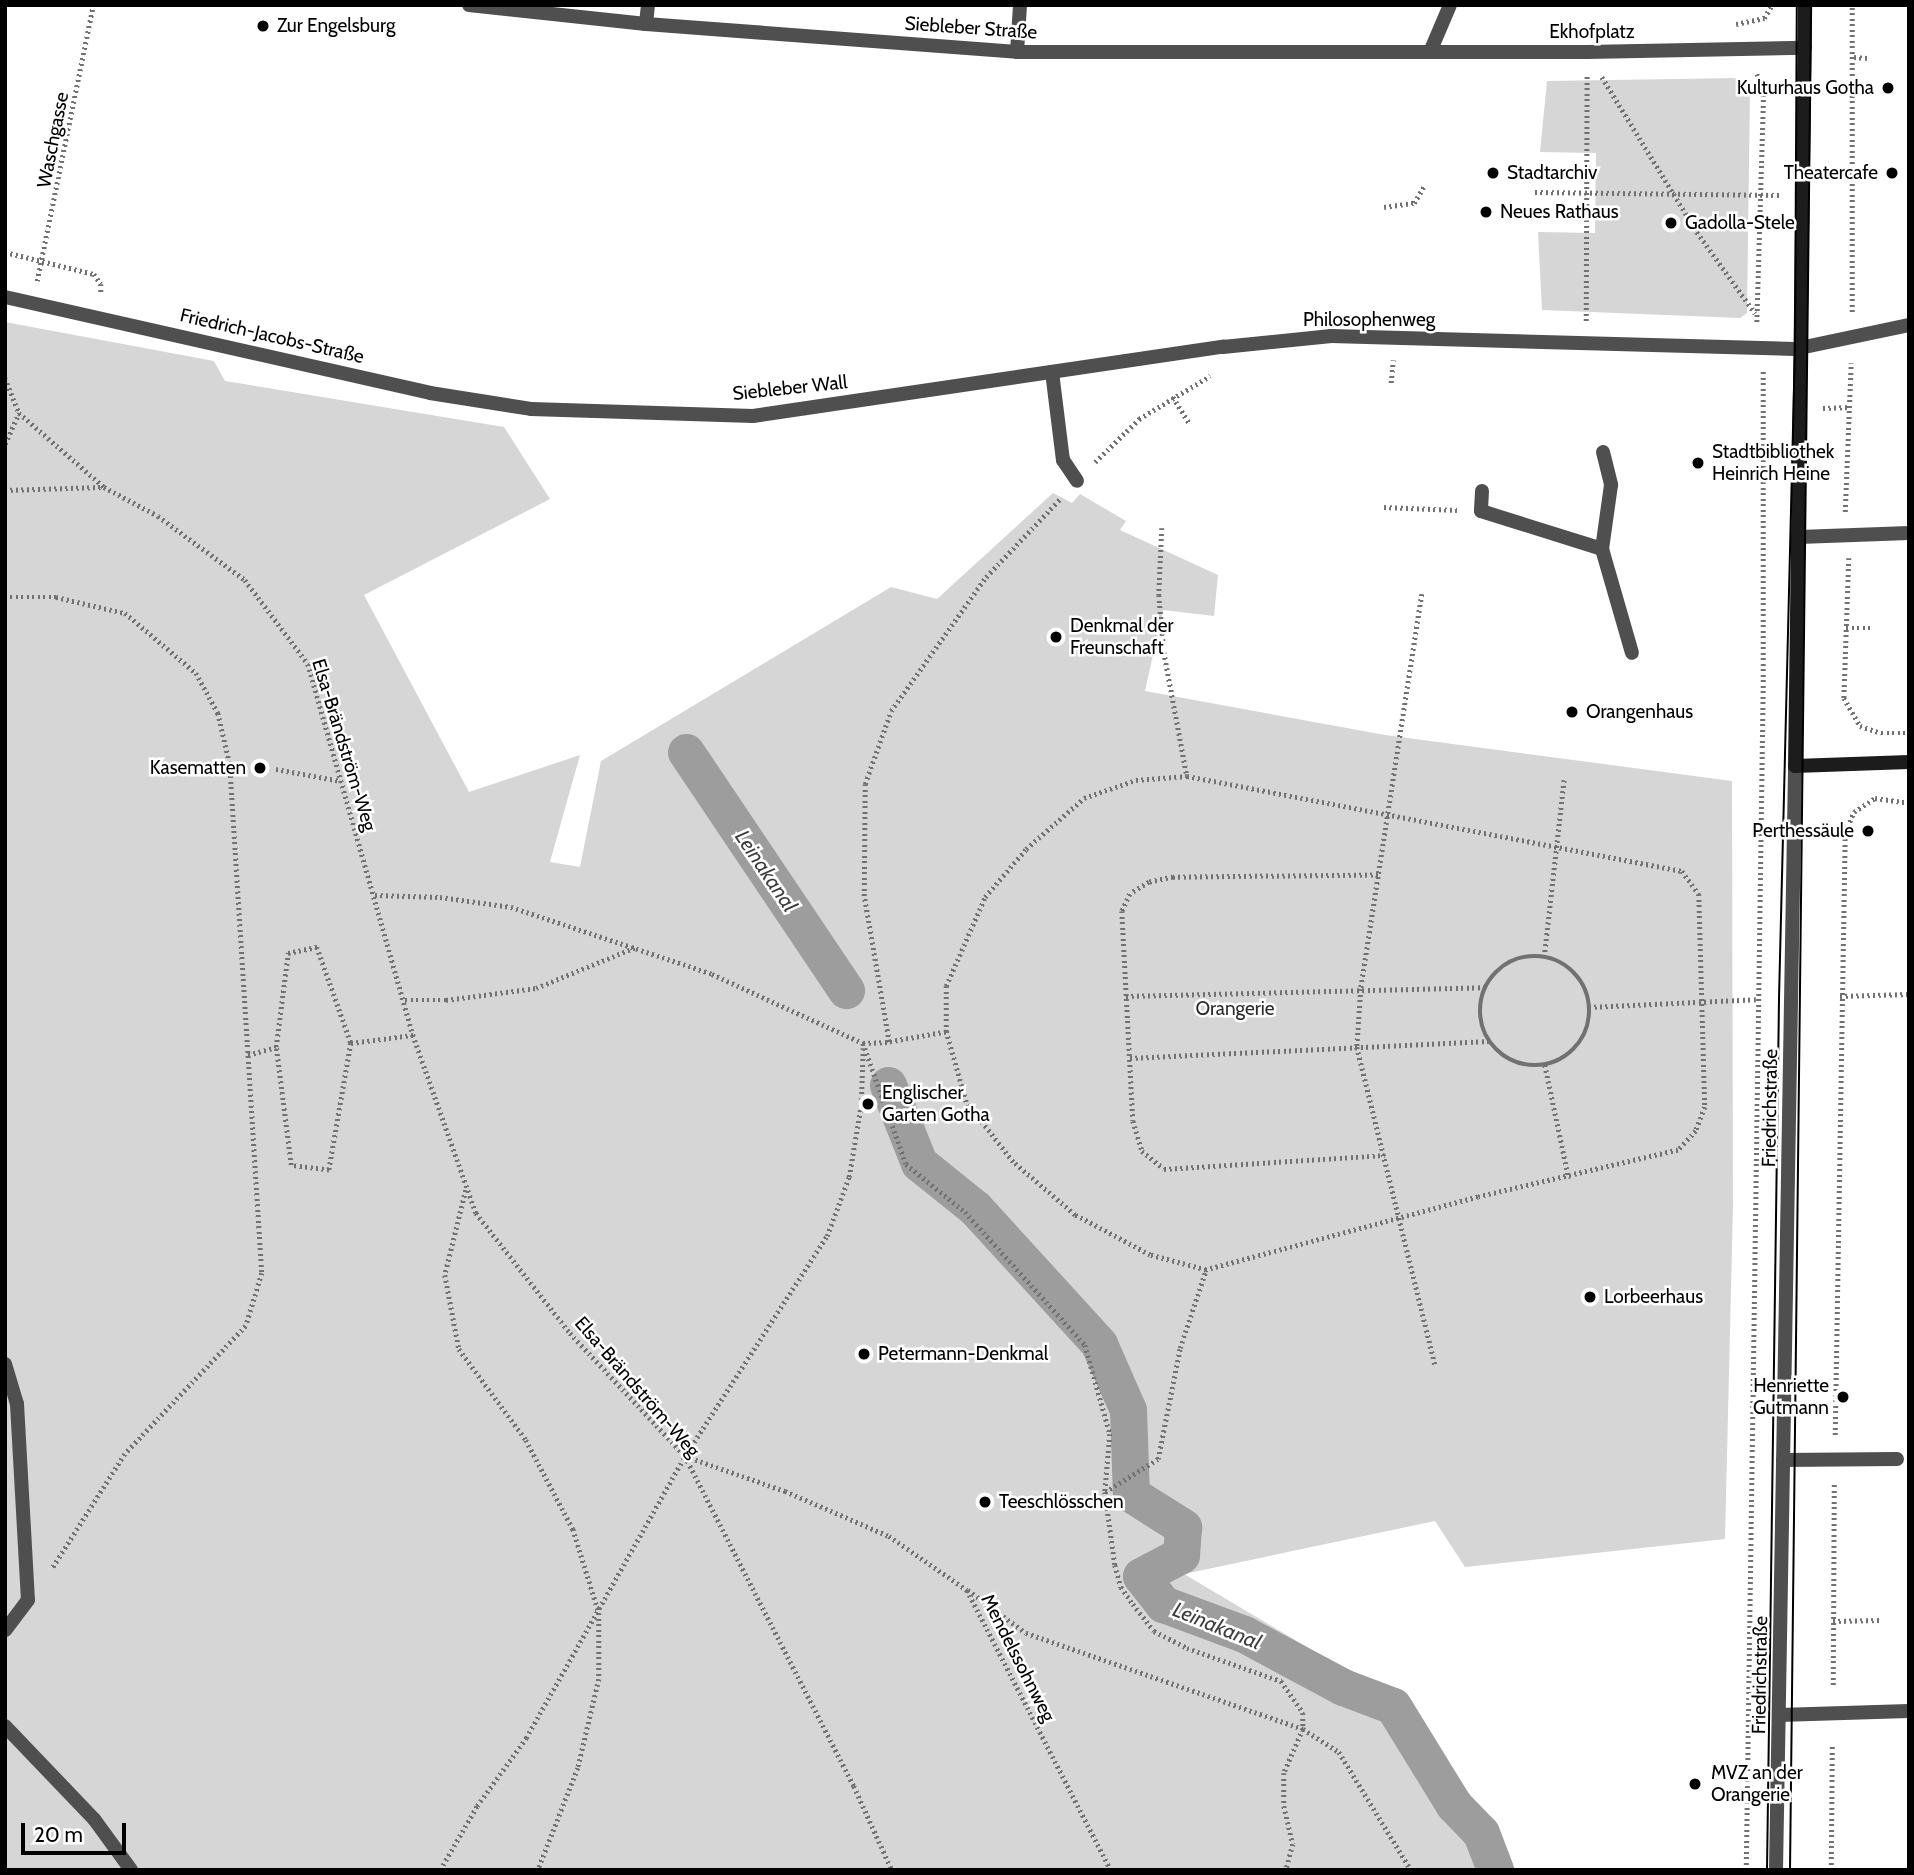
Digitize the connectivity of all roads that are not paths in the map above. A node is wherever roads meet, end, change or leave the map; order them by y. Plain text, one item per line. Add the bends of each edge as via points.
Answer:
1 (469, 5) edge
2 (648, 5) edge
3 (1020, 5) edge
4 (1450, 5) edge
5 (1805, 5) edge
6 (646, 24) junction
7 (1805, 47) junction
8 (1017, 51) junction
9 (1430, 52) junction
10 (5, 297) edge
11 (1909, 325) edge
12 (1801, 348) junction
13 (1052, 372) junction
14 (531, 409) joint
15 (1603, 452) dead end
16 (1077, 481) road end
17 (1482, 491) dead end
18 (1909, 533) edge
19 (1798, 537) junction
20 (1602, 549) junction
21 (1632, 653) dead end
22 (1909, 762) edge
23 (1795, 766) junction
24 (5, 1364) edge
25 (1897, 1459) dead end
26 (1783, 1460) junction
27 (5, 1630) edge
28 (1909, 1711) edge
29 (1779, 1715) junction
30 (5, 1726) edge
31 (131, 1870) edge
32 (1776, 1870) edge

1 - 6 street, Siebleber Straße
2 - 6 street
3 - 8 street
4 - 9 street
5 - 7 main road
6 - 8 street, Siebleber Straße
7 - 9 street, Ekhofplatz
7 - 12 main road
8 - 9 street, Siebleber Straße
10 - 14 street, Friedrich-Jacobs-Straße via 99,314 430,393
11 - 12 street, Philosophenweg
12 - 13 street, Philosophenweg via 1331,336
12 - 19 main road, Friedrichstraße
13 - 14 street, Siebleber Wall via 753,416
13 - 16 street via 1063,460
15 - 20 street via 1611,485
17 - 20 street via 1481,511
18 - 19 street
19 - 23 main road, Friedrichstraße
20 - 21 street
22 - 23 main road
23 - 26 street, Friedrichstraße
24 - 27 street via 17,1404 28,1600
25 - 26 street
26 - 29 street, Friedrichstraße
28 - 29 street
29 - 32 street, Friedrichstraße
30 - 31 street via 94,1819

